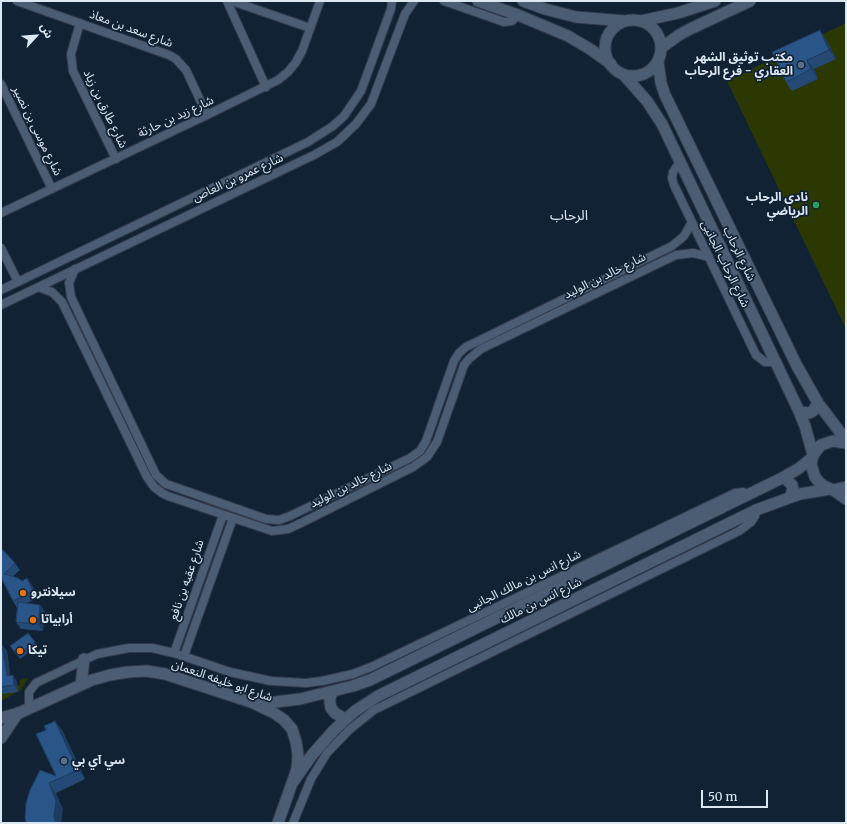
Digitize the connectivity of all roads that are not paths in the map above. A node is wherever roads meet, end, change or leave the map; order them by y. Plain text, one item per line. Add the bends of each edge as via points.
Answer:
1 (17, 1) edge
2 (227, 1) edge
3 (232, 1) edge
4 (320, 1) edge
5 (392, 1) edge
6 (414, 1) edge
7 (444, 1) edge
8 (478, 1) edge
9 (524, 1) edge
10 (714, 1) edge
11 (750, 1) edge
12 (518, 15) junction
13 (625, 21) junction
14 (641, 21) junction
15 (80, 23) junction
16 (310, 28) junction
17 (661, 48) junction
18 (658, 62) junction
19 (611, 64) junction
20 (623, 74) junction
21 (1, 84) edge
22 (266, 87) junction
23 (207, 115) junction
24 (116, 159) junction
25 (680, 162) junction
26 (52, 189) junction
27 (166, 210) junction
28 (1, 213) edge
29 (149, 218) junction
30 (692, 222) junction
31 (172, 223) junction
32 (155, 231) junction
33 (1, 248) edge
34 (709, 257) junction
35 (75, 269) junction
36 (18, 282) junction
37 (38, 287) junction
38 (586, 288) junction
39 (1, 290) edge
40 (590, 297) junction
41 (1, 306) edge
42 (777, 362) junction
43 (818, 404) junction
44 (800, 412) junction
45 (433, 421) junction
46 (443, 425) junction
47 (846, 441) edge
48 (813, 456) junction
49 (782, 478) junction
50 (846, 488) edge
51 (832, 489) junction
52 (342, 491) junction
53 (748, 495) junction
54 (790, 497) junction
55 (846, 499) edge
56 (346, 500) junction
57 (756, 510) junction
58 (223, 515) junction
59 (233, 518) junction
60 (174, 653) junction
61 (184, 656) junction
62 (84, 660) junction
63 (81, 685) junction
64 (333, 691) junction
65 (251, 702) junction
66 (29, 708) junction
67 (1, 712) edge
68 (19, 712) junction
69 (1, 718) edge
70 (345, 719) junction
71 (1, 738) edge
72 (293, 782) junction
73 (278, 823) edge
74 (293, 823) edge

1 - 15 street, شارع سعد بن معاذ
2 - 22 street
3 - 16 street
4 - 16 street, شارع زيد بن حارثة
5 - 27 street, شارع عمرو بن العاص via 361,91 344,116 308,142
6 - 31 street, شارع عمرو بن العاص via 405,14 371,104 347,134 314,155
7 - 12 street via 504,22 512,21
8 - 12 street
9 - 13 street via 576,17
10 - 14 street via 678,13
11 - 17 street via 690,29
12 - 19 street via 568,36
13 - 14 street
13 - 19 street via 609,34 606,55
14 - 17 street via 658,34
15 - 23 street, شارع سعد بن معاذ via 176,59 186,70
15 - 24 street, شارع طارق بن زياد via 72,45 73,71
16 - 22 street, شارع زيد بن حارثة via 296,62 288,72
17 - 18 street
18 - 20 street via 643,74
18 - 43 street, شارع الرحاب via 666,95 796,366
19 - 20 street
20 - 25 street, شارع الرحاب via 655,113
21 - 26 street, شارع موسى بن نصير
22 - 23 street, شارع زيد بن حارثة
23 - 24 street, شارع زيد بن حارثة
24 - 26 street, شارع زيد بن حارثة
25 - 30 street, شارع الرحاب الجانبى via 672,178
25 - 42 street, شارع الرحاب
26 - 28 street, شارع زيد بن حارثة
27 - 29 street, شارع عمرو بن العاص
27 - 31 street via 166,218
29 - 32 street via 154,223
29 - 36 street, شارع عمرو بن العاص
30 - 34 street, شارع الرحاب الجانبى
30 - 38 street, شارع خالد بن الوليد via 678,242
31 - 32 street, شارع عمرو بن العاص
32 - 35 street, شارع عمرو بن العاص
33 - 36 street
34 - 40 street, شارع خالد بن الوليد via 693,253 676,255
34 - 42 street, شارع الرحاب الجانبى via 756,355 766,362
35 - 37 street, شارع عمرو بن العاص
35 - 52 street, شارع خالد بن الوليد via 69,283 71,297 153,469 161,480 272,520 285,519
36 - 39 street, شارع عمرو بن العاص
37 - 41 street, شارع عمرو بن العاص
37 - 58 street, شارع خالد بن الوليد via 52,292 62,302 150,483 162,493
38 - 40 street
38 - 45 street, شارع خالد بن الوليد via 466,347 459,353
40 - 46 street, شارع خالد بن الوليد via 474,354 464,365
42 - 44 street, شارع الرحاب
43 - 44 street via 809,413
43 - 47 street, شارع الرحاب
44 - 48 street, شارع الرحاب
45 - 46 street
45 - 52 street, شارع خالد بن الوليد via 424,447 415,455
46 - 56 street, شارع خالد بن الوليد via 433,450 421,463
47 - 48 street, شارع انس بن مالك via 827,442 821,445
48 - 49 street, شارع انس بن مالك
48 - 51 street, شارع الرحاب via 812,471 815,477 818,482
49 - 53 street, شارع انس بن مالك
49 - 54 street via 792,485
50 - 51 street, شارع انس بن مالك
51 - 54 street, شارع انس بن مالك
51 - 55 street
52 - 56 street
53 - 61 street, شارع انس بن مالك الجانبى via 746,492 735,493 371,667 339,678 306,683 282,682 254,678
53 - 64 street, شارع انس بن مالك via 394,668 353,686
54 - 57 street, شارع انس بن مالك
56 - 59 street, شارع خالد بن الوليد via 301,523 281,530 266,530
57 - 70 street, شارع انس بن مالك via 396,686
57 - 74 street via 752,522 739,531 387,702 361,719 323,759 311,779
58 - 59 street, شارع خالد بن الوليد
58 - 60 street, شارع عقبه بن نافع
59 - 61 street, شارع عقبه بن نافع
60 - 61 street, شارع انس بن مالك الجانبى
60 - 62 street, شارع انس بن مالك الجانبى via 152,648 129,648
62 - 63 street
62 - 66 street, شارع انس بن مالك الجانبى via 33,685 28,696
63 - 65 street, شارع ابو خليفه النعمان via 110,675 147,671 165,674
63 - 66 street, شارع ابو خليفه النعمان
64 - 65 street, شارع انس بن مالك via 284,701
64 - 70 street via 330,696 331,708
65 - 72 street, شارع ابو خليفه النعمان via 274,713 292,730 298,755
66 - 68 street, شارع ابو خليفه النعمان
67 - 68 street
68 - 69 street, شارع ابو خليفه النعمان
68 - 71 street
70 - 72 street, شارع انس بن مالك via 315,751
72 - 73 street

